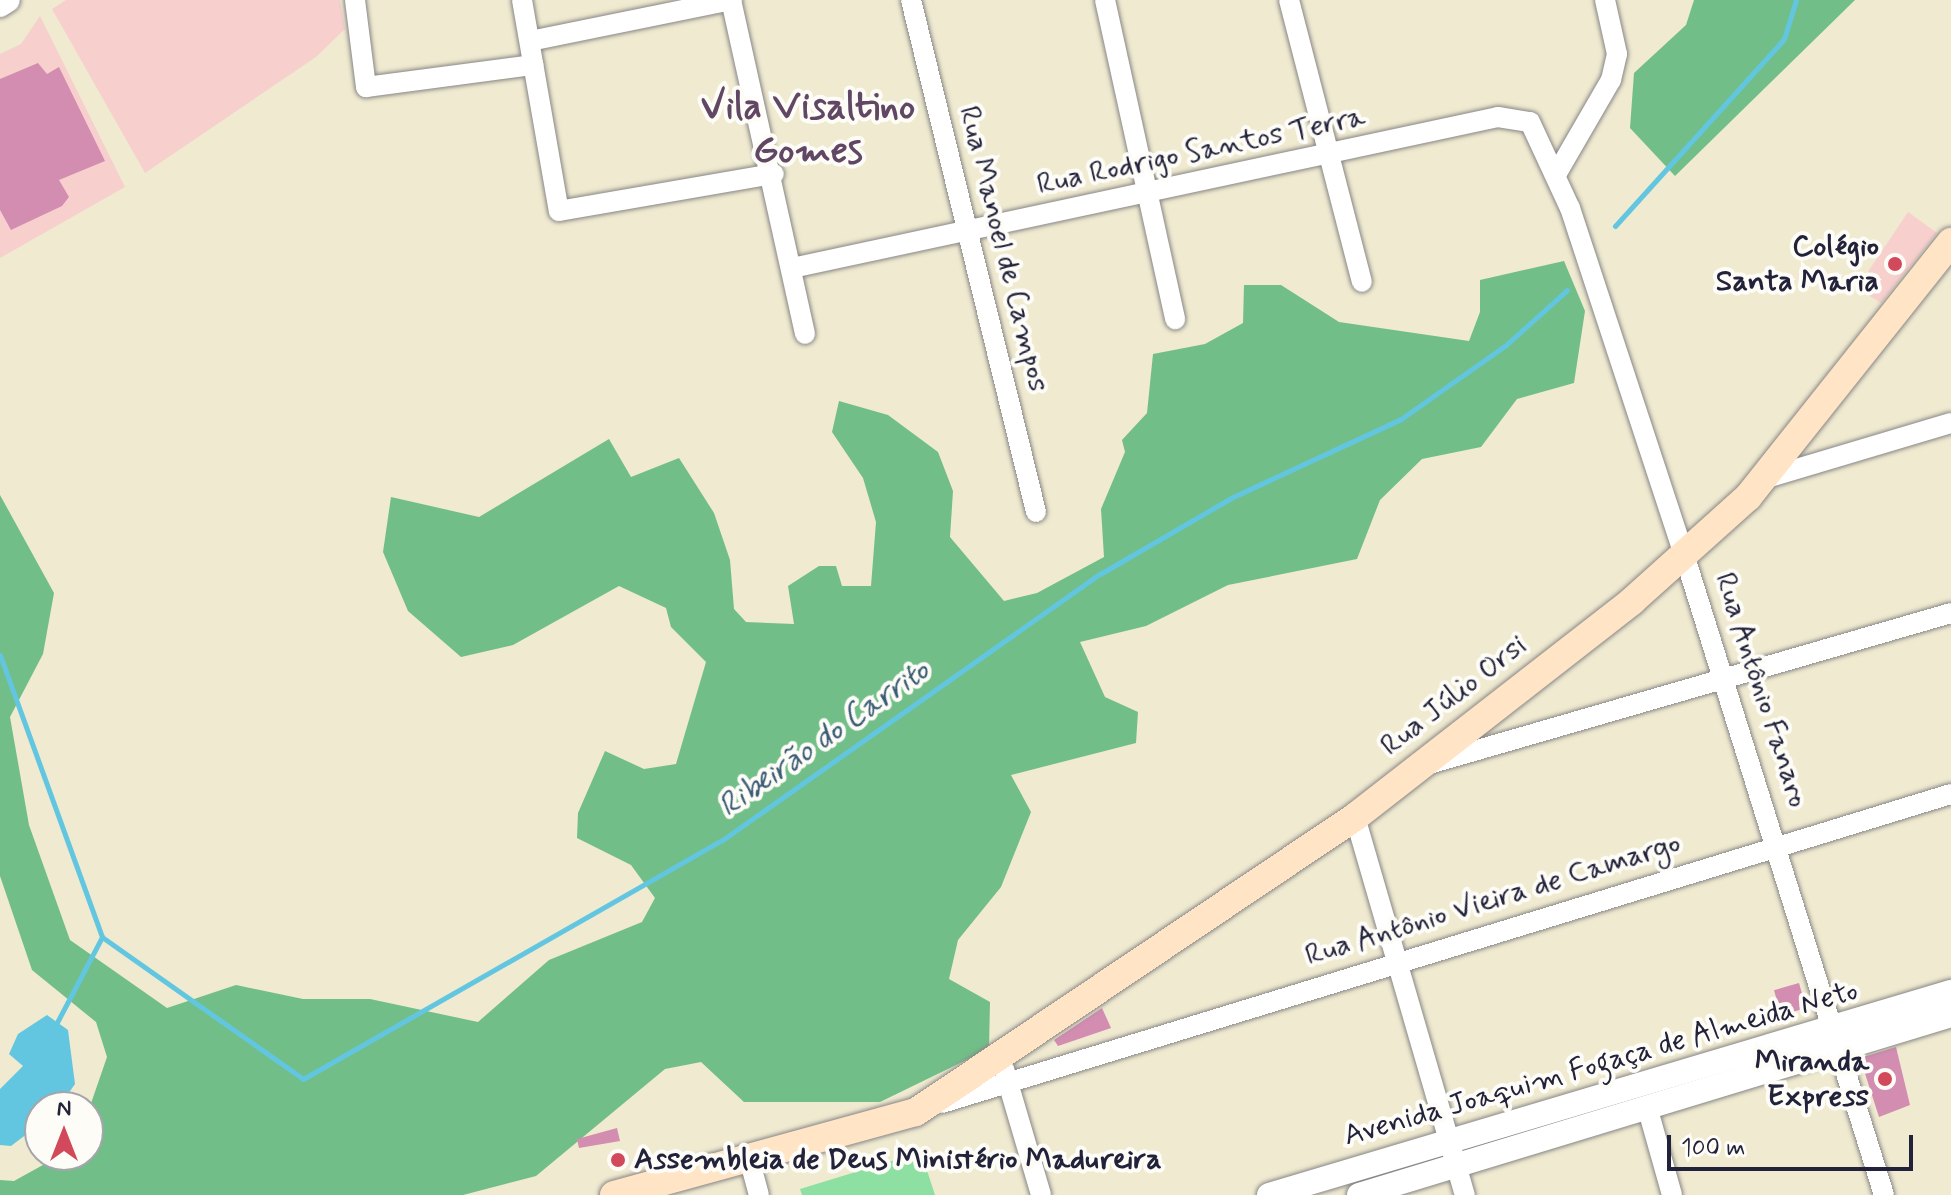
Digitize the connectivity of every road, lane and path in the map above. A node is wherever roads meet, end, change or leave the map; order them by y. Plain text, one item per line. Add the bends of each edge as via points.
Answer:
1 (8, 0) edge
2 (355, 0) edge
3 (522, 0) edge
4 (731, 0) edge
5 (911, 0) edge
6 (1105, 0) edge
7 (1289, 0) edge
8 (1605, 0) edge
9 (0, 5) edge
10 (530, 41) junction
11 (534, 65) junction
12 (1326, 154) junction
13 (1557, 173) junction
14 (774, 174) junction
15 (1150, 194) junction
16 (1570, 208) joint
17 (967, 232) junction
18 (1951, 242) edge
19 (792, 268) junction
20 (1362, 282) dead end
21 (1175, 319) dead end
22 (805, 334) dead end
23 (1951, 423) edge
24 (1763, 479) junction
25 (1036, 512) dead end
26 (1684, 554) junction
27 (1951, 613) edge
28 (1725, 678) junction
29 (1417, 768) junction
30 (1951, 794) edge
31 (1355, 817) junction
32 (1780, 844) junction
33 (1398, 960) junction
34 (1951, 992) edge
35 (1951, 1015) edge
36 (1838, 1040) junction
37 (1008, 1060) junction
38 (1052, 1065) junction
39 (1648, 1110) junction
40 (1448, 1141) junction
41 (749, 1158) junction
42 (1457, 1167) junction
43 (614, 1195) edge
44 (759, 1195) edge
45 (1041, 1195) edge
46 (1269, 1195) edge
47 (1359, 1195) edge
48 (1465, 1195) edge
49 (1672, 1195) edge
50 (1884, 1195) edge

1 - 9 street
2 - 11 street via 366,87
3 - 10 street
4 - 10 street
4 - 14 street
5 - 17 street, Rua Manoel de Campos
6 - 15 street
7 - 12 street
8 - 13 street via 1617,54 1611,80
10 - 11 street
11 - 14 street via 559,211
12 - 13 street, Rua Rodrigo Santos Terra via 1498,117 1530,122
12 - 15 street, Rua Rodrigo Santos Terra
12 - 20 street
13 - 16 street, Rua Rodrigo Santos Terra
14 - 19 street
15 - 17 street, Rua Rodrigo Santos Terra
15 - 21 street
16 - 26 street, Rua Antônio Fanaro
17 - 19 street, Rua Rodrigo Santos Terra
17 - 25 street, Rua Manoel de Campos
18 - 24 main road, Rua Júlio Orsi
19 - 22 street
23 - 24 street
24 - 26 main road, Rua Júlio Orsi
26 - 28 street, Rua Antônio Fanaro
26 - 29 main road, Rua Júlio Orsi
27 - 28 street
28 - 29 street
28 - 32 street, Rua Antônio Fanaro
29 - 31 main road, Rua Júlio Orsi
30 - 32 street, Rua Antônio Vieira de Camargo
31 - 33 street
31 - 37 main road, Rua Júlio Orsi
32 - 33 street, Rua Antônio Vieira de Camargo
32 - 36 street, Rua Antônio Fanaro
33 - 38 street, Rua Antônio Vieira de Camargo
33 - 40 street
34 - 36 street, Avenida Joaquim Fogaça de Almeida Neto
35 - 36 street, Avenida Joaquim Fogaça de Almeida Neto
36 - 39 street, Avenida Joaquim Fogaça de Almeida Neto
36 - 40 street, Avenida Joaquim Fogaça de Almeida Neto
36 - 50 street, Rua Antônio Fanaro
37 - 38 street, Rua Antônio Vieira de Camargo
37 - 38 street
37 - 41 main road, Rua Júlio Orsi via 916,1112
37 - 45 street
39 - 42 street, Avenida Joaquim Fogaça de Almeida Neto
39 - 49 street
40 - 42 street
40 - 46 street, Avenida Joaquim Fogaça de Almeida Neto
41 - 43 main road, Rua Júlio Orsi
41 - 44 street
42 - 47 street, Avenida Joaquim Fogaça de Almeida Neto
42 - 48 street

